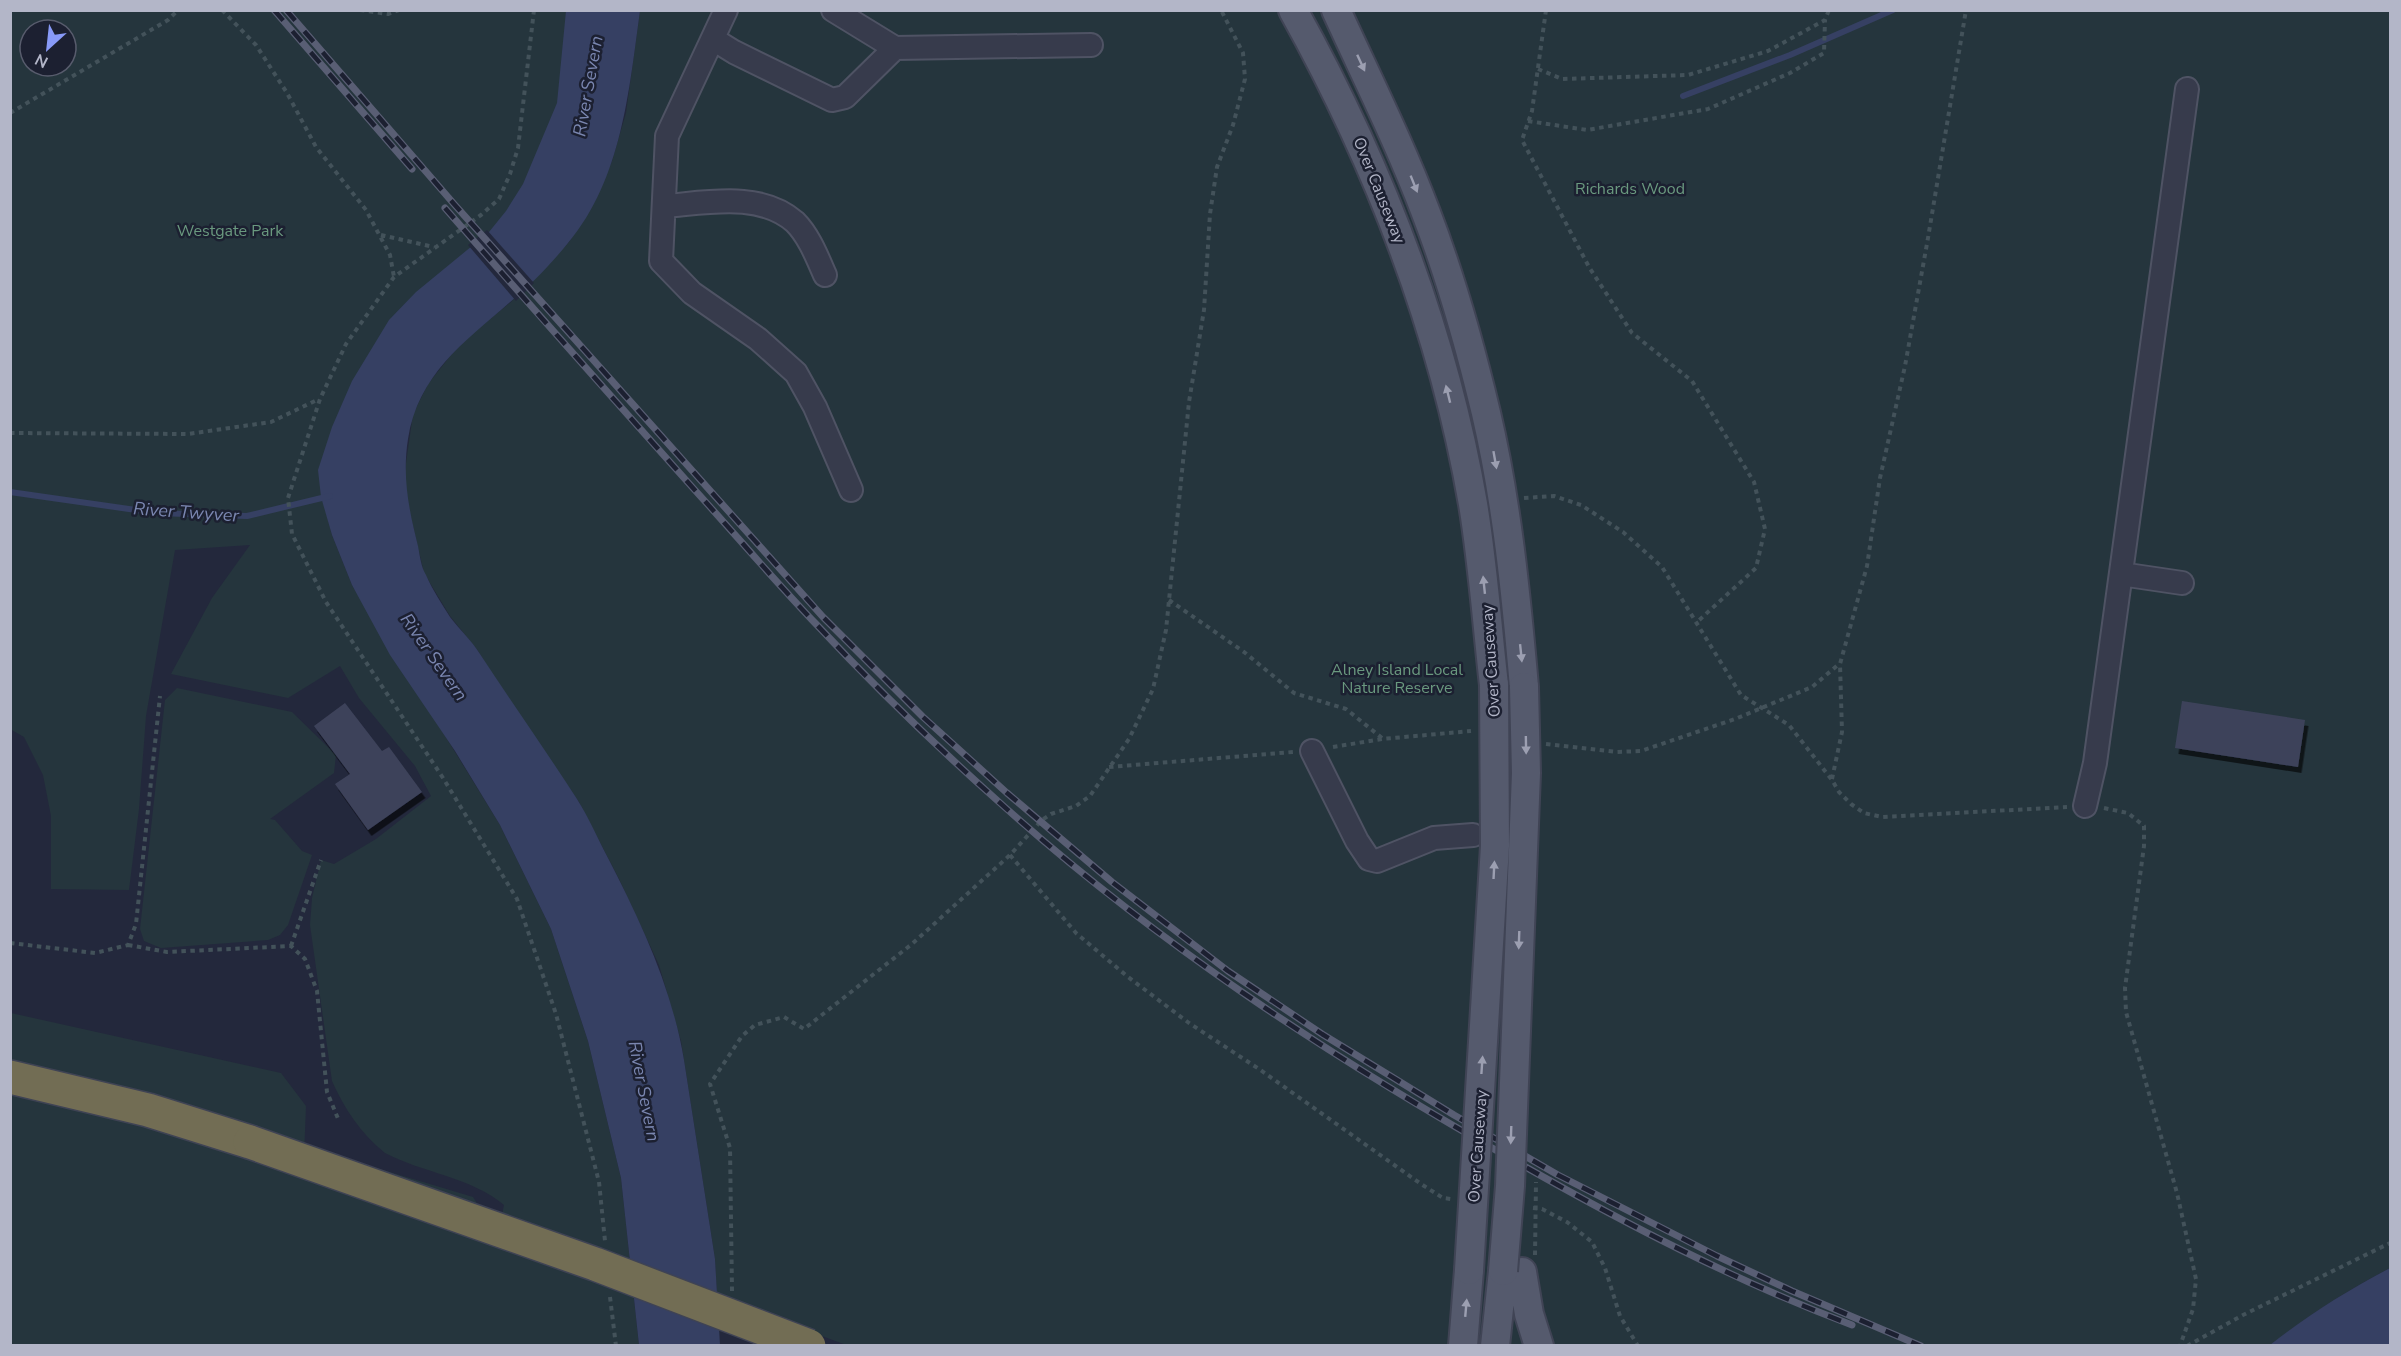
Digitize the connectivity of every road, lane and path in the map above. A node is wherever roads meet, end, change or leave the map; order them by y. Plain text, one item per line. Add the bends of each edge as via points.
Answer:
1 (178, 10) edge
2 (222, 10) edge
3 (360, 10) edge
4 (399, 10) edge
5 (534, 10) edge
6 (726, 10) edge
7 (833, 10) edge
8 (1221, 10) edge
9 (1293, 10) edge
10 (1306, 10) edge
11 (1336, 10) edge
12 (1546, 10) edge
13 (1829, 10) edge
14 (1966, 10) edge
15 (1825, 20) junction
16 (713, 39) junction
17 (1091, 45) dead end
18 (894, 48) junction
19 (1538, 69) junction
20 (2187, 89) dead end
21 (1336, 91) junction
22 (10, 113) edge
23 (1528, 121) junction
24 (664, 206) junction
25 (380, 234) junction
26 (434, 247) junction
27 (825, 275) dead end
28 (394, 277) junction
29 (320, 399) junction
30 (10, 433) edge
31 (851, 490) dead end
32 (1502, 498) junction
33 (1472, 502) junction
34 (2121, 574) junction
35 (2182, 583) dead end
36 (1169, 599) junction
37 (1696, 623) junction
38 (1840, 664) junction
39 (160, 696) dead end
40 (1763, 707) junction
41 (1476, 731) dead end
42 (1382, 738) junction
43 (1545, 743) dead end
44 (1312, 750) junction
45 (1109, 767) junction
46 (1832, 780) junction
47 (2085, 806) junction
48 (1473, 835) dead end
49 (1010, 855) junction
50 (321, 860) dead end
51 (10, 943) edge
52 (128, 945) junction
53 (291, 946) junction
54 (10, 1077) edge
55 (339, 1121) dead end
56 (1454, 1199) dead end
57 (1531, 1208) dead end
58 (2391, 1243) edge
59 (605, 1250) dead end
60 (1513, 1272) junction
61 (610, 1295) dead end
62 (732, 1300) dead end
63 (616, 1346) edge
64 (809, 1346) edge
65 (1463, 1346) edge
66 (1495, 1346) edge
67 (1539, 1346) edge
68 (1638, 1346) edge
69 (2180, 1346) edge
70 (2187, 1346) edge

1 - 22 path via 168,20
2 - 25 path via 256,45 316,147
3 - 4 path via 388,14
5 - 26 path via 518,148 510,174 499,199
6 - 16 lane
7 - 18 lane
8 - 36 path via 1243,53 1245,79 1217,167 1210,214 1204,310 1189,402
9 - 21 main road, Over Causeway
10 - 21 main road via 1327,54
11 -> 32 main road, Over Causeway via 1427,214 1452,288 1486,414
12 - 19 path
13 - 15 path
14 - 38 path via 1867,566
15 - 19 path via 1768,51 1688,75 1562,79
15 - 23 path via 1824,53 1790,73 1708,109 1587,130
16 - 18 lane via 832,100 845,97
16 - 24 lane via 667,136
17 - 18 lane
19 - 23 path
20 - 34 lane
33 -> 21 main road, Over Causeway via 1447,391 1421,301 1362,144
23 - 37 path via 1522,140 1589,267 1632,333 1692,381 1754,482 1765,529 1756,568
24 - 27 lane via 746,201 775,209 795,223
24 - 31 lane via 661,261 692,293 758,339 796,373
25 - 26 path
25 - 28 path via 390,255
26 - 28 path
28 - 29 path via 346,344
29 - 30 path via 271,422 211,432
29 - 59 path via 288,498 292,534 326,602 443,777 517,899 556,1014 599,1182
32 - 33 main road
32 - 37 path via 1554,496 1581,505 1623,532 1662,567
32 -> 60 main road, Over Causeway, bridge via 1524,687 1526,773 1510,1186 1519,1230
65 -> 33 main road, Over Causeway, bridge via 1495,846 1494,685
34 - 35 lane
34 - 47 lane via 2095,763
36 - 42 path via 1294,693 1346,709
36 - 45 path via 1153,690 1129,739
37 - 40 path via 1741,695
38 - 40 path via 1812,687
38 - 46 path via 1842,732
39 - 52 path via 136,924
40 - 43 path via 1641,751
40 - 46 path via 1789,725
41 - 42 path
42 - 44 path
44 - 45 path
44 - 48 lane via 1369,859 1377,861 1434,838
45 - 49 path via 1090,796 1042,820
46 - 47 path via 1851,804 1864,813 1882,817
47 - 69 path via 2128,813 2144,826 2125,988 2126,1012 2177,1193 2196,1279 2193,1309
49 - 56 path via 1076,933 1128,977 1421,1184 1443,1198
49 - 62 path via 912,944 804,1029 784,1017 755,1025 742,1036 710,1084 730,1148
50 - 53 path
51 - 52 path via 95,953
52 - 53 path via 167,952
53 - 55 path via 305,959 317,991 327,1092
54 - 64 highway, bridge via 148,1110 250,1142 595,1264
57 - 68 path via 1542,1209 1567,1222 1592,1242 1620,1316
58 - 70 path
60 - 66 main road
60 - 67 main road
61 - 63 path

